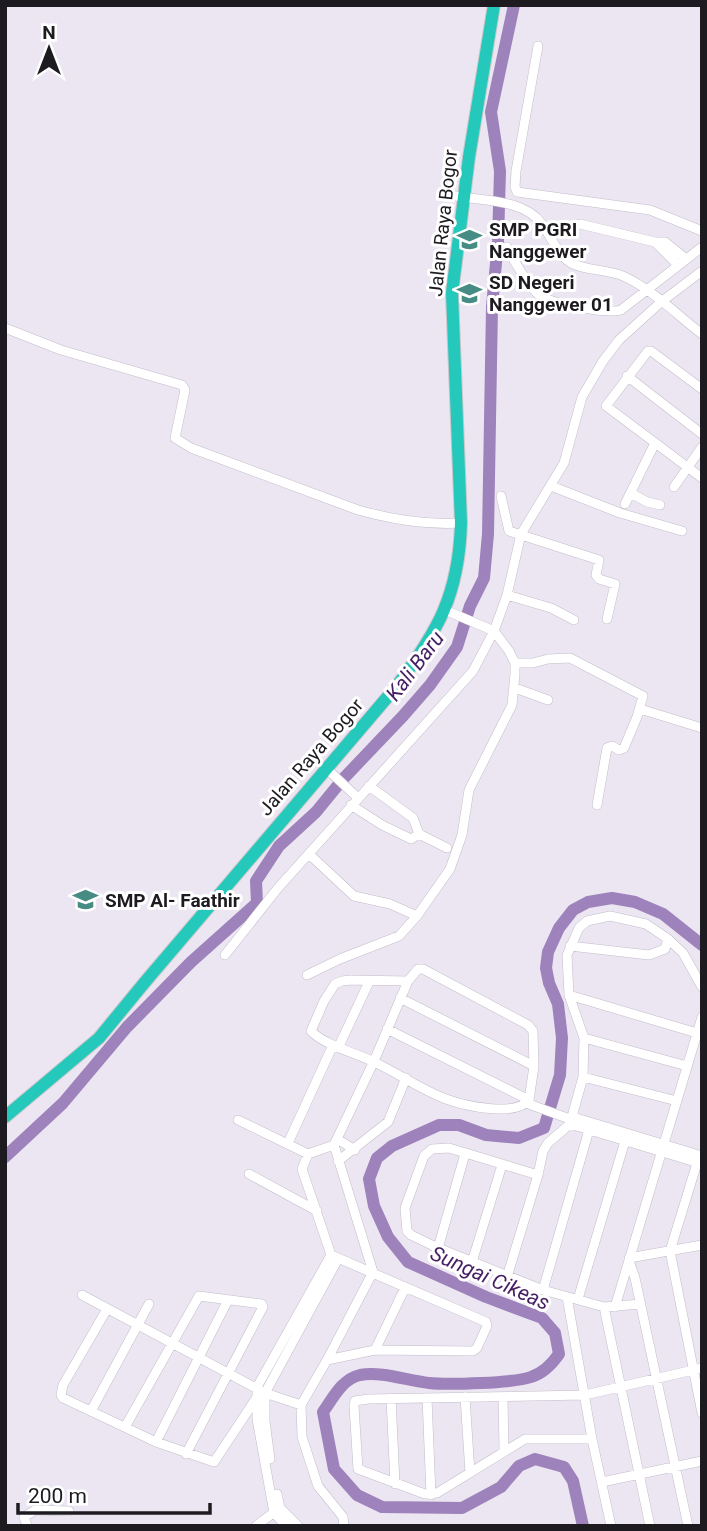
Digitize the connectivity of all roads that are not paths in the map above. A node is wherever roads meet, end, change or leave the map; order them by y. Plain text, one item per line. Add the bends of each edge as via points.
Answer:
1 (486, 5) edge
2 (494, 5) edge
3 (538, 46) dead end
4 (464, 197) junction
5 (580, 224) dead end
6 (702, 232) edge
7 (507, 247) dead end
8 (702, 247) edge
9 (682, 262) junction
10 (702, 271) edge
11 (645, 290) junction
12 (661, 302) junction
13 (5, 328) edge
14 (702, 334) edge
15 (627, 376) junction
16 (702, 389) edge
17 (702, 434) edge
18 (655, 443) junction
19 (702, 447) edge
20 (687, 466) junction
21 (702, 478) edge
22 (551, 486) junction
23 (674, 487) dead end
24 (631, 493) junction
25 (501, 496) dead end
26 (625, 504) dead end
27 (660, 505) dead end
28 (457, 523) junction
29 (682, 531) dead end
30 (521, 534) junction
31 (507, 596) junction
32 (445, 610) junction
33 (607, 619) dead end
34 (573, 620) dead end
35 (494, 631) junction
36 (515, 663) junction
37 (515, 688) junction
38 (548, 700) dead end
39 (640, 709) junction
40 (702, 728) edge
41 (331, 773) junction
42 (369, 786) junction
43 (354, 802) junction
44 (597, 805) dead end
45 (419, 834) junction
46 (447, 848) dead end
47 (310, 855) junction
48 (417, 916) junction
49 (668, 939) junction
50 (570, 946) junction
51 (225, 955) dead end
52 (307, 975) dead end
53 (408, 981) junction
54 (369, 982) junction
55 (702, 987) edge
56 (569, 995) junction
57 (400, 998) junction
58 (702, 1017) edge
59 (387, 1029) junction
60 (697, 1033) junction
61 (584, 1038) junction
62 (336, 1046) junction
63 (374, 1062) junction
64 (534, 1066) junction
65 (687, 1066) junction
66 (583, 1077) junction
67 (406, 1078) junction
68 (677, 1101) junction
69 (530, 1103) junction
70 (5, 1106) edge
71 (5, 1117) edge
72 (570, 1120) junction
73 (238, 1121) dead end
74 (589, 1130) junction
75 (625, 1141) junction
76 (335, 1142) junction
77 (288, 1143) junction
78 (663, 1149) junction
79 (355, 1150) junction
80 (308, 1154) junction
81 (466, 1154) junction
82 (700, 1158) edge
83 (338, 1161) junction
84 (502, 1165) junction
85 (249, 1174) dead end
86 (538, 1175) junction
87 (317, 1212) junction
88 (702, 1245) edge
89 (438, 1248) junction
90 (670, 1251) junction
91 (335, 1257) junction
92 (629, 1259) junction
93 (472, 1262) junction
94 (373, 1272) junction
95 (507, 1277) junction
96 (405, 1288) junction
97 (543, 1290) junction
98 (82, 1295) dead end
99 (567, 1297) junction
100 (578, 1299) junction
101 (228, 1300) junction
102 (149, 1304) dead end
103 (641, 1304) junction
104 (604, 1307) junction
105 (615, 1307) junction
106 (107, 1309) junction
107 (139, 1325) junction
108 (172, 1343) junction
109 (375, 1350) junction
110 (200, 1357) junction
111 (327, 1360) junction
112 (698, 1368) edge
113 (228, 1374) junction
114 (656, 1378) junction
115 (620, 1385) junction
116 (260, 1392) junction
117 (584, 1395) junction
118 (465, 1397) junction
119 (503, 1397) junction
120 (391, 1398) junction
121 (427, 1398) junction
122 (301, 1405) junction
123 (91, 1411) junction
124 (702, 1413) edge
125 (244, 1417) junction
126 (257, 1419) junction
127 (125, 1427) junction
128 (504, 1437) junction
129 (592, 1438) junction
130 (525, 1439) junction
131 (156, 1443) junction
132 (505, 1451) junction
133 (186, 1454) junction
134 (702, 1461) edge
135 (675, 1467) junction
136 (470, 1473) junction
137 (639, 1475) junction
138 (602, 1482) junction
139 (395, 1484) junction
140 (431, 1495) junction
141 (277, 1510) junction
142 (69, 1511) dead end
143 (27, 1526) edge
144 (256, 1526) edge
145 (286, 1526) edge
146 (298, 1526) edge
147 (344, 1526) edge
148 (611, 1526) edge
149 (650, 1526) edge
150 (688, 1526) edge

1 - 4 highway, Jalan Raya Bogor
2 - 4 highway, Jalan Raya Bogor
3 - 6 street via 516,171 517,192 650,210
4 - 11 street via 514,206 537,218 572,264 622,276
4 - 28 highway, Jalan Raya Bogor via 445,292
5 - 9 street via 655,242
7 - 11 street via 542,297 610,312 621,310
8 - 9 street
9 - 11 street
10 - 12 street
11 - 12 street
12 - 14 street
12 - 22 street via 619,340 582,397 568,453
13 - 28 street via 61,350 182,385 185,390 175,438 191,448 358,510
15 - 16 street via 651,351
15 - 17 street
15 - 18 street via 606,406
18 - 20 street
18 - 24 street
19 - 20 street
20 - 21 street
20 - 23 street
22 - 29 street
22 - 30 street
24 - 26 street
24 - 27 street
25 - 30 street via 509,531
28 - 32 highway, Jalan Raya Bogor via 459,556
28 - 70 highway, Jalan Raya Bogor via 439,603 421,642 390,683 110,1016
30 - 31 street
30 - 33 street via 599,560 596,575 615,584
31 - 34 street via 551,608
31 - 35 street
32 - 35 street
32 - 41 highway, Jalan Raya Bogor via 428,644
35 - 36 street
35 - 42 street via 473,671
36 - 37 street
36 - 39 street via 570,658 641,694
37 - 38 street
37 - 48 street via 512,705 469,790 462,835 450,869
39 - 40 street
39 - 44 street via 624,748 607,748
41 - 43 street
41 - 71 highway, Jalan Raya Bogor via 108,1028
42 - 43 street
42 - 45 street via 413,818
43 - 45 street via 398,834 411,839
43 - 47 street
45 - 46 street
47 - 48 street via 354,896
47 - 51 street
48 - 52 street via 394,939
49 - 50 street via 664,949 649,955
49 - 50 street via 646,924 598,917 579,928
49 - 55 street via 688,960
50 - 56 street
53 - 54 street
53 - 57 street
53 - 64 street via 423,969 528,1025 535,1038
54 - 62 street
54 - 62 street via 342,981 324,1001 311,1031
56 - 60 street
56 - 61 street
57 - 59 street
57 - 64 street
58 - 60 street
59 - 63 street
59 - 69 street
60 - 65 street
61 - 65 street
61 - 66 street
62 - 63 street
62 - 77 street
63 - 67 street
63 - 76 street
64 - 69 street
65 - 68 street
66 - 68 street
66 - 72 street
67 - 69 street via 470,1105 505,1110
67 - 79 street via 388,1122
68 - 78 street
69 - 72 street
72 - 74 street
72 - 78 street
72 - 86 street via 545,1147
73 - 77 street
74 - 75 street
74 - 97 street
75 - 78 street
75 - 100 street
76 - 79 street
76 - 80 street
76 - 83 street
77 - 80 street
78 - 82 street
78 - 92 street
79 - 83 street
80 - 87 street via 302,1169
81 - 84 street
81 - 89 street
81 - 89 street via 440,1147 426,1153 405,1208 404,1220 411,1235
82 - 90 street
83 - 94 street
84 - 86 street
84 - 93 street
85 - 87 street
86 - 95 street
87 - 91 street via 327,1249
88 - 90 street
89 - 93 street
90 - 92 street
90 - 112 street
91 - 94 street
91 - 116 street
92 - 103 street
92 - 105 street
93 - 95 street
94 - 96 street
94 - 111 street
95 - 97 street
96 - 109 street
96 - 109 street via 486,1322 477,1348
97 - 99 street
98 - 106 street
99 - 100 street
99 - 117 street
100 - 104 street
101 - 108 street via 199,1296
101 - 110 street
101 - 113 street via 263,1307
102 - 107 street
103 - 105 street
103 - 114 street
104 - 105 street
104 - 115 street
106 - 107 street
106 - 123 street via 61,1395
107 - 108 street
107 - 123 street
108 - 110 street
108 - 127 street
109 - 111 street
110 - 113 street
110 - 131 street
111 - 122 street
112 - 114 street
112 - 124 street
113 - 116 street
113 - 133 street
114 - 115 street
114 - 135 street
115 - 117 street
115 - 137 street
116 - 122 street
116 - 125 street
116 - 126 street
116 - 141 street
117 - 119 street
117 - 129 street
118 - 119 street
118 - 121 street
118 - 136 street
119 - 128 street
120 - 121 street
120 - 139 street
120 - 139 street via 358,1399 354,1406 358,1469
121 - 140 street
122 - 147 street via 302,1437 311,1469 318,1486 344,1517
123 - 127 street
125 - 126 street
125 - 133 street via 216,1462
126 - 141 street
127 - 131 street
128 - 130 street
128 - 132 street
129 - 130 street
129 - 138 street
130 - 132 street
131 - 133 street
132 - 136 street
134 - 135 street
135 - 137 street
135 - 150 street
136 - 140 street
137 - 138 street
137 - 149 street
138 - 148 street
139 - 140 street
141 - 144 street
141 - 145 street
141 - 146 street
142 - 143 street via 31,1511 24,1517

